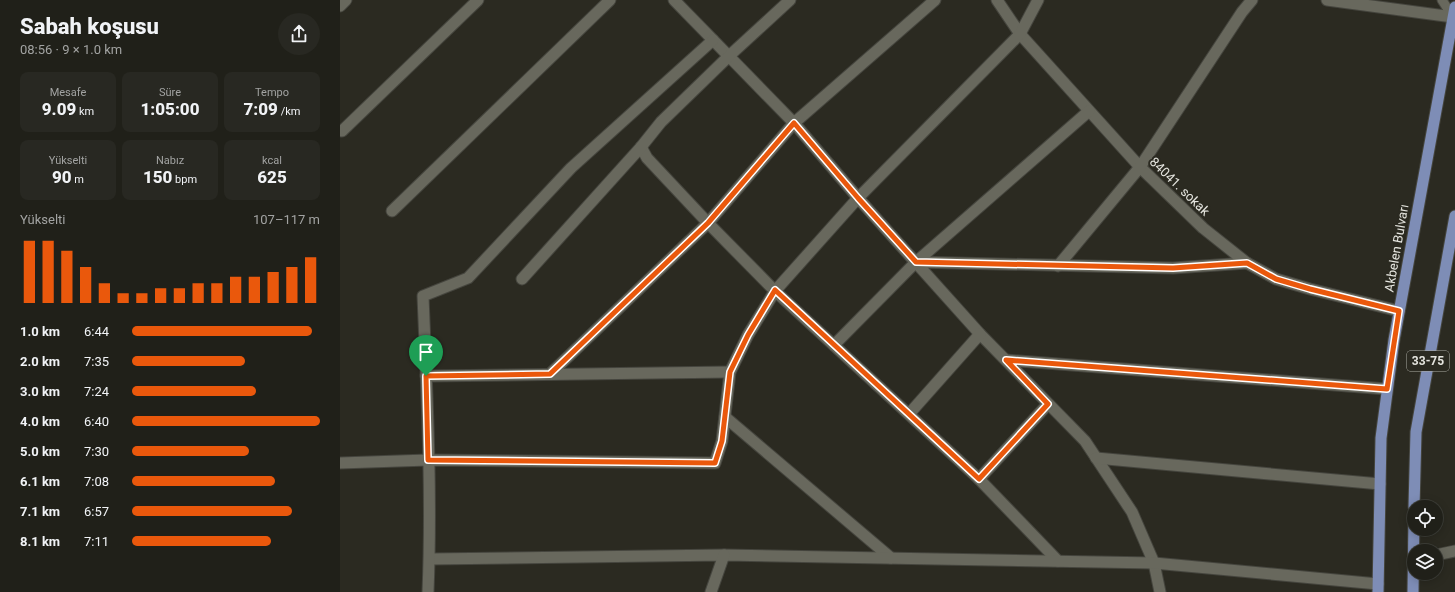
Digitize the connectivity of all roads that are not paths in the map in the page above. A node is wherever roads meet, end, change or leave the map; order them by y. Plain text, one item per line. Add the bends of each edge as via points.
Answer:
1 (346, 0) edge
2 (478, 0) edge
3 (610, 0) edge
4 (674, 0) edge
5 (790, 0) edge
6 (935, 0) edge
7 (996, 0) edge
8 (1038, 0) edge
9 (1252, 0) edge
10 (1327, 0) edge
11 (1442, 0) edge
12 (340, 6) edge
13 (1454, 12) edge
14 (1020, 34) junction
15 (713, 40) junction
16 (729, 56) junction
17 (1089, 111) junction
18 (794, 123) junction
19 (342, 131) dead end
20 (641, 147) junction
21 (1140, 167) junction
22 (858, 198) junction
23 (392, 211) dead end
24 (1454, 222) edge
25 (708, 223) junction
26 (916, 262) junction
27 (1247, 263) junction
28 (1058, 266) junction
29 (522, 279) dead end
30 (775, 290) junction
31 (1399, 311) junction
32 (980, 334) junction
33 (834, 345) junction
34 (1006, 360) junction
35 (730, 372) junction
36 (550, 374) junction
37 (426, 376) junction
38 (1387, 389) junction
39 (1048, 404) junction
40 (909, 414) junction
41 (725, 417) junction
42 (1096, 458) junction
43 (428, 460) junction
44 (340, 463) edge
45 (979, 479) junction
46 (1380, 484) junction
47 (1414, 500) edge
48 (1455, 552) edge
49 (1443, 554) edge
50 (724, 555) junction
51 (891, 558) junction
52 (430, 559) junction
53 (1058, 561) junction
54 (1154, 563) junction
55 (1413, 580) edge
56 (1378, 588) edge
57 (428, 592) edge
58 (711, 592) edge
59 (1160, 592) edge
60 (1413, 592) edge

1 - 12 street
2 - 19 street
3 - 23 street
4 - 15 street
5 - 16 street
6 - 18 street
7 - 14 street, 84041. sokak
8 - 14 street
9 - 21 street
10 - 13 street
11 - 13 lane
13 - 31 main road, Akbelen Bulvarı / 33-75
14 - 17 street, 84041. sokak
14 - 22 street
15 - 16 street
15 - 37 street via 571,168 468,278 423,296
16 - 18 street
16 - 20 street via 661,122
17 - 21 street, 84041. sokak
17 - 26 street
18 - 22 street
18 - 25 street
20 - 25 street via 647,158
20 - 29 street
21 - 27 street, 84041. sokak via 1203,228
21 - 28 street
22 - 26 street
22 - 30 street
24 - 47 main road, 33-75 via 1416,432
25 - 30 street
25 - 36 street
26 - 28 street
26 - 32 street
26 - 33 street
27 - 28 street via 1173,268
27 - 31 street, 84041. sokak via 1276,279
30 - 33 street
30 - 35 street via 748,335
31 - 38 main road, Akbelen Bulvarı / 33-75
32 - 34 street
32 - 40 street
33 - 40 street
34 - 38 street
34 - 39 street
35 - 36 street
35 - 41 street
36 - 37 street
37 - 43 street
38 - 46 main road, Akbelen Bulvarı / 33-75 via 1381,438
39 - 42 street via 1085,440
39 - 45 street
40 - 45 street
41 - 43 street via 722,441 715,463
41 - 51 street
42 - 46 street
42 - 54 street via 1132,512
43 - 44 street
43 - 52 street
45 - 53 street
46 - 56 main road, Akbelen Bulvarı / 33-75
48 - 49 street
50 - 51 street
50 - 52 street
50 - 58 street
51 - 53 street
52 - 57 street
53 - 54 street
54 - 56 street
54 - 59 street
55 - 60 main road

